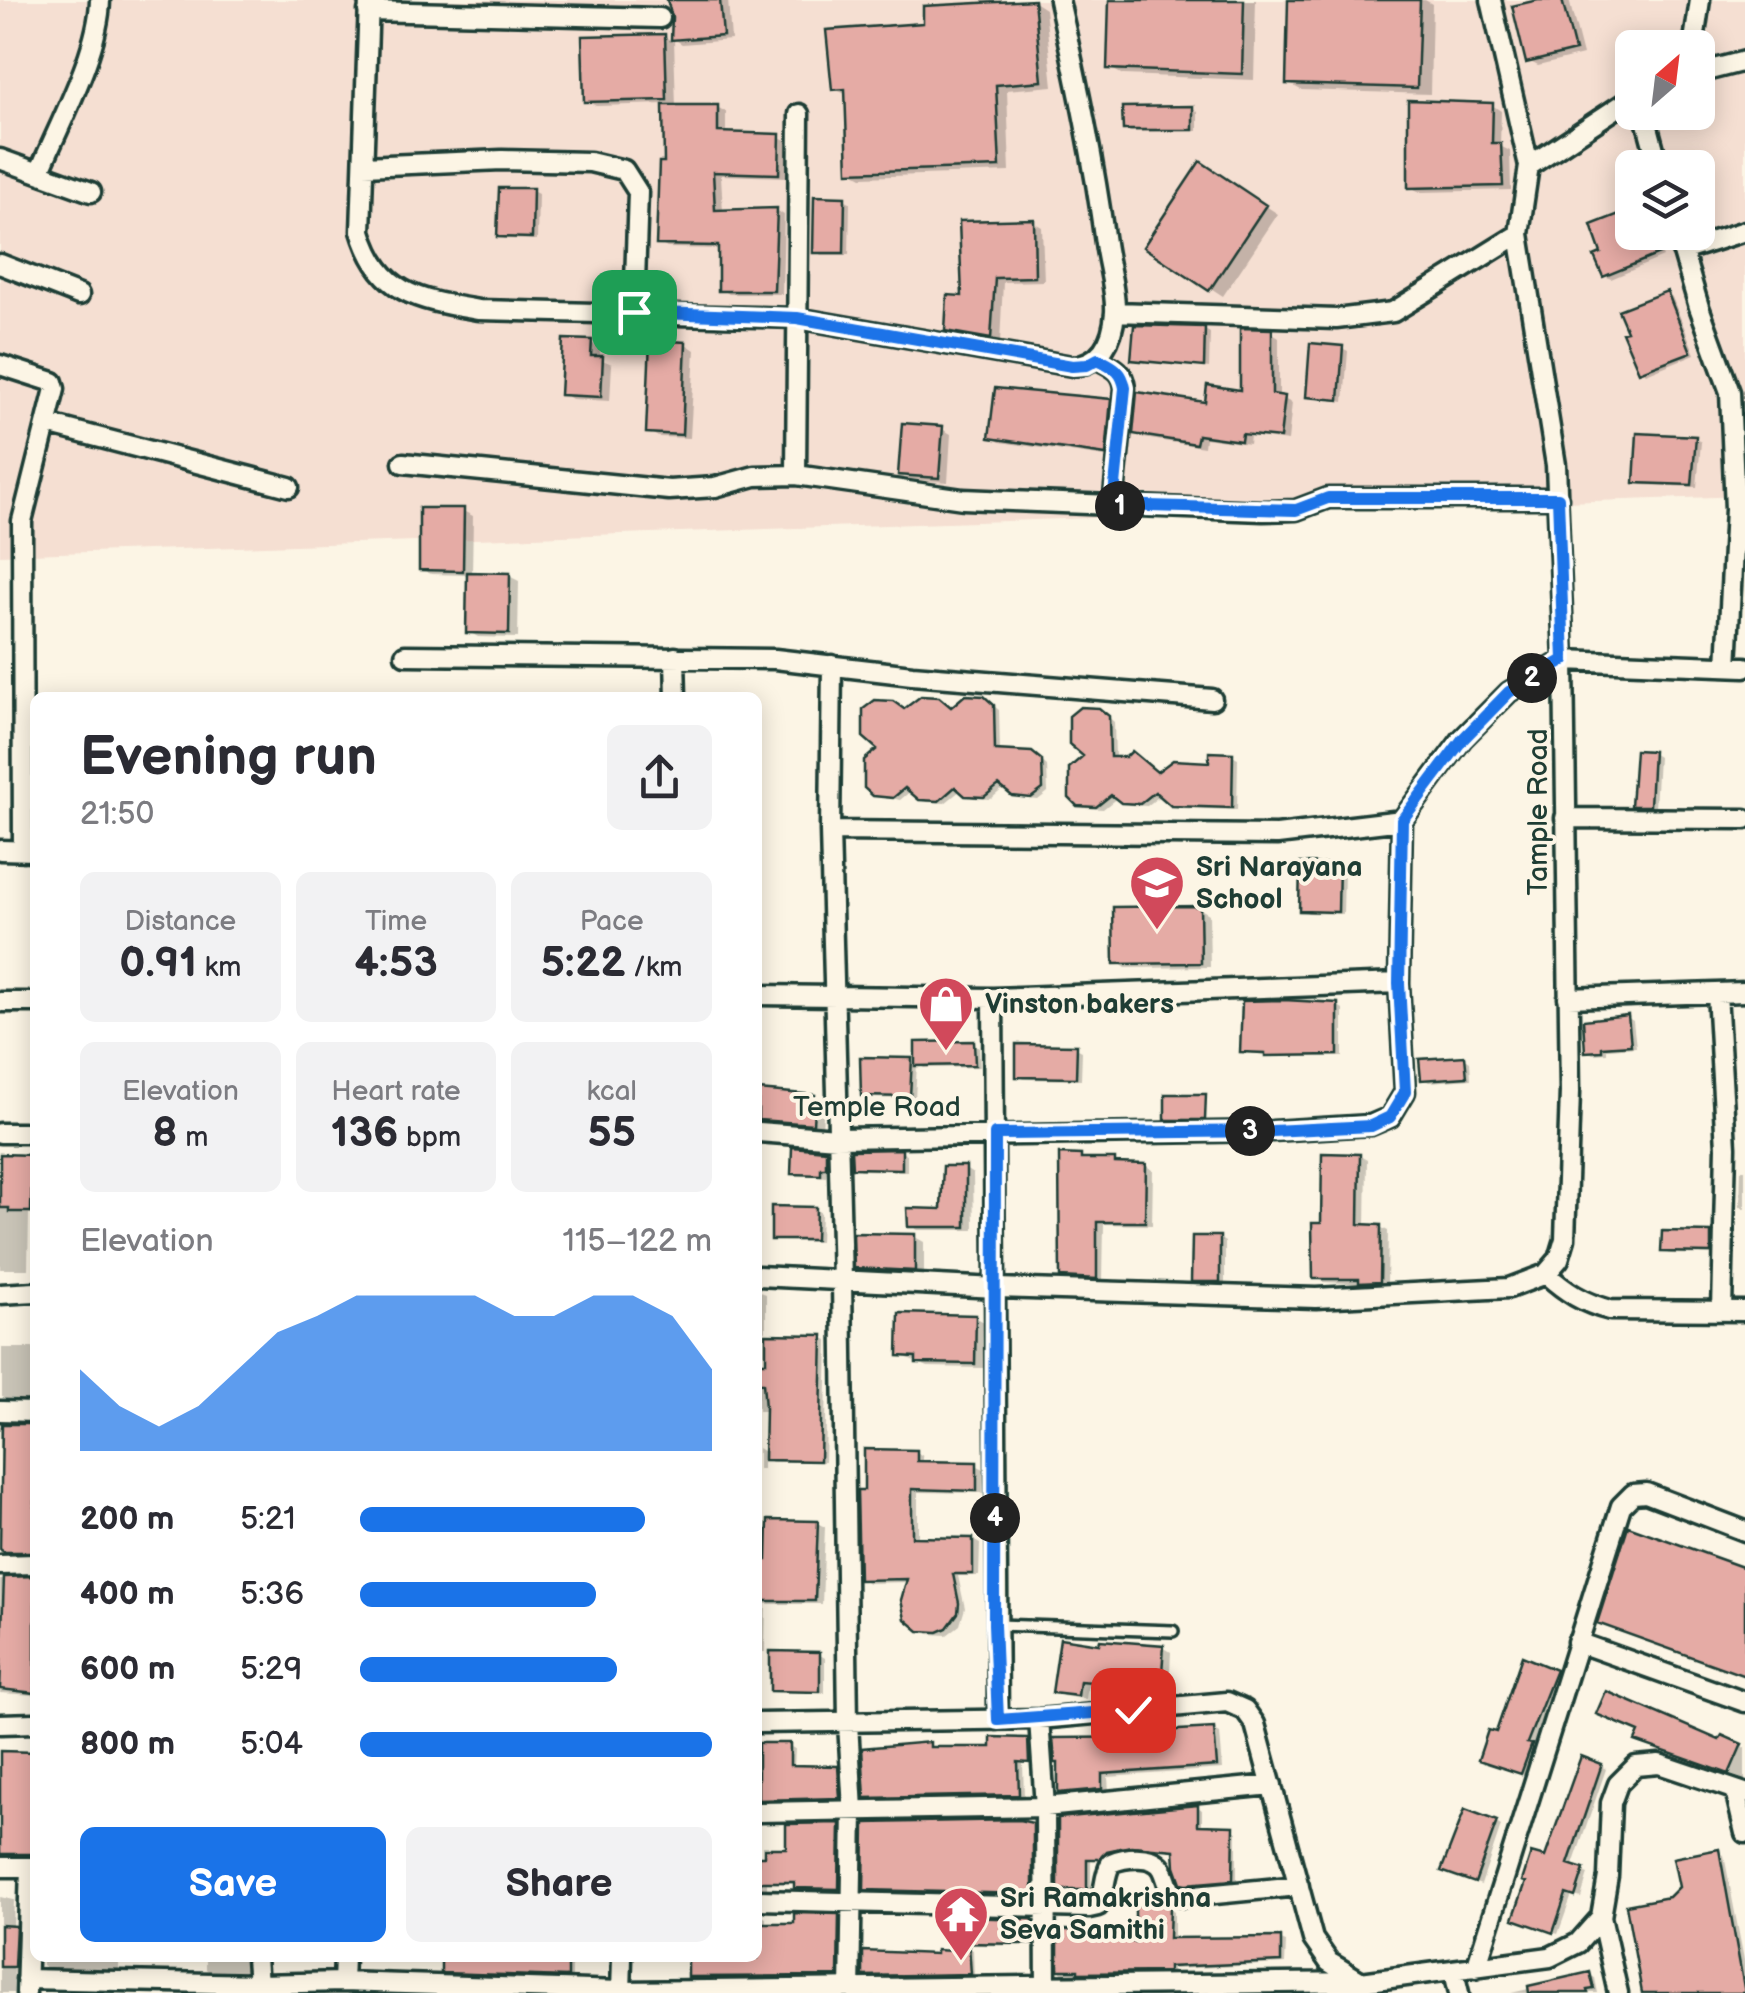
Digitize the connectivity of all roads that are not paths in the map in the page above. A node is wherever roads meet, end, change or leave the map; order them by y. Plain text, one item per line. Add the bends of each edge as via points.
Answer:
1 (100, 0) edge
2 (1060, 0) edge
3 (1491, 0) edge
4 (1700, 0) edge
5 (368, 5) edge
6 (660, 18) dead end
7 (1696, 30) edge
8 (1745, 61) edge
9 (1715, 69) edge
10 (1615, 109) edge
11 (799, 114) dead end
12 (0, 159) edge
13 (364, 166) junction
14 (1529, 166) junction
15 (39, 173) junction
16 (91, 192) dead end
17 (1745, 232) edge
18 (1519, 234) junction
19 (1682, 252) joint
20 (0, 264) edge
21 (79, 296) dead end
22 (634, 312) junction
23 (1114, 312) junction
24 (797, 318) junction
25 (1098, 359) junction
26 (0, 366) edge
27 (1738, 392) edge
28 (47, 424) junction
29 (403, 463) dead end
30 (796, 475) junction
31 (289, 486) dead end
32 (1558, 498) junction
33 (1113, 505) junction
34 (1739, 548) edge
35 (405, 655) dead end
36 (675, 657) junction
37 (1564, 660) junction
38 (832, 665) junction
39 (1736, 667) edge
40 (676, 692) edge
41 (1212, 699) dead end
42 (1566, 818) junction
43 (1745, 819) edge
44 (1402, 820) junction
45 (830, 831) junction
46 (0, 850) edge
47 (29, 851) edge
48 (1399, 983) junction
49 (1717, 992) junction
50 (1745, 992) edge
51 (762, 994) edge
52 (833, 997) junction
53 (993, 998) junction
54 (1568, 998) junction
55 (0, 1002) edge
56 (30, 1002) edge
57 (762, 1132) edge
58 (0, 1133) edge
59 (30, 1133) edge
60 (995, 1134) junction
61 (837, 1138) junction
62 (1736, 1147) edge
63 (1546, 1274) junction
64 (762, 1276) edge
65 (842, 1280) junction
66 (997, 1288) junction
67 (30, 1292) edge
68 (0, 1294) edge
69 (1722, 1310) junction
70 (1745, 1311) edge
71 (0, 1411) edge
72 (30, 1412) edge
73 (1745, 1531) edge
74 (30, 1564) edge
75 (0, 1565) edge
76 (994, 1624) junction
77 (1173, 1630) dead end
78 (1578, 1642) junction
79 (1745, 1702) edge
80 (1039, 1719) junction
81 (998, 1720) junction
82 (30, 1723) edge
83 (762, 1723) edge
84 (848, 1723) junction
85 (0, 1724) edge
86 (1272, 1785) junction
87 (1740, 1792) edge
88 (1045, 1807) junction
89 (854, 1810) junction
90 (762, 1812) edge
91 (1745, 1833) edge
92 (0, 1867) edge
93 (30, 1867) edge
94 (1299, 1886) junction
95 (762, 1900) edge
96 (854, 1904) junction
97 (30, 1907) edge
98 (1046, 1908) junction
99 (1602, 1917) junction
100 (256, 1962) edge
101 (344, 1962) edge
102 (622, 1962) edge
103 (1476, 1968) junction
104 (1454, 1972) junction
105 (343, 1982) junction
106 (258, 1984) junction
107 (26, 1986) edge
108 (148, 1987) edge
109 (1362, 1988) edge
110 (850, 1990) edge
111 (1046, 1990) edge
112 (621, 1992) edge
113 (1459, 1993) edge
114 (1618, 1993) edge

1 - 15 street via 90,50
2 - 23 street via 1095,170
3 - 14 street, Tample Road
4 - 7 street
5 - 6 street
5 - 13 street
8 - 9 street
10 - 14 street
11 - 24 street
12 - 15 street
13 - 22 street via 361,231 369,257 392,285 426,301 479,310
13 - 22 street via 502,160 590,162 624,170 638,192
14 - 18 street, Tample Road
15 - 16 street
17 - 19 street
18 - 23 street via 1393,312 1336,318
18 - 32 street, Tample Road
19 - 27 street via 1699,308
20 - 21 street
22 - 24 street
23 - 25 street
24 - 25 street via 1072,366
24 - 30 street
25 - 33 street via 1124,377
26 - 28 street via 53,382
27 - 34 street
28 - 31 street
28 - 47 street via 22,522
29 - 30 street via 669,490
30 - 33 street via 963,499
32 - 33 street via 1328,498 1296,510 1263,511
32 - 37 street, Tample Road
34 - 39 street
35 - 36 street
36 - 38 street
36 - 40 street
37 - 39 street
37 - 42 street, Tample Road
37 - 44 street via 1509,692 1462,740
38 - 41 street
38 - 45 street
42 - 43 street
42 - 54 street, Tample Road
44 - 45 street via 1276,835
44 - 48 street, Temple Road
45 - 52 street
46 - 47 street
48 - 53 street
48 - 60 street, Temple Road via 1405,1092 1390,1117 1371,1126
49 - 50 street
49 - 54 street
49 - 62 street
51 - 52 street
52 - 53 street
52 - 61 street
53 - 60 street
54 - 63 street, Tample Road via 1565,1240
55 - 56 street
57 - 61 street, Temple Road
58 - 59 street
60 - 61 street, Temple Road
60 - 66 street
61 - 65 street
62 - 69 street
63 - 66 street via 1509,1288 1316,1298
63 - 69 street via 1566,1293 1610,1310
64 - 65 street
65 - 66 street
65 - 84 street
66 - 76 street
67 - 68 street
69 - 70 street
71 - 72 street
73 - 78 street via 1646,1493 1626,1498
74 - 75 street
76 - 77 lane
76 - 81 street
78 - 79 street
78 - 103 street
80 - 81 street
80 - 86 street via 1228,1702 1255,1724
80 - 88 street
81 - 84 street
82 - 85 street
83 - 84 street
84 - 89 street
86 - 88 street
86 - 94 street
87 - 91 street
87 - 99 street via 1658,1764 1636,1766 1618,1784 1612,1803
88 - 89 street
88 - 98 street
89 - 90 street
89 - 96 street
92 - 93 street
94 - 98 street via 1184,1897 1173,1892 1155,1860 1121,1859 1106,1872 1098,1906
94 - 109 street via 1314,1938 1329,1962
95 - 96 street
96 - 98 street
96 - 110 street
97 - 107 street
98 - 111 street
99 - 103 street via 1578,1943 1550,1957
99 - 114 street
100 - 106 street
101 - 105 street
102 - 112 street
103 - 104 street
104 - 109 street
104 - 113 street
105 - 106 street
105 - 112 street
106 - 108 street
107 - 108 street
109 - 111 street
110 - 111 street
110 - 112 street

